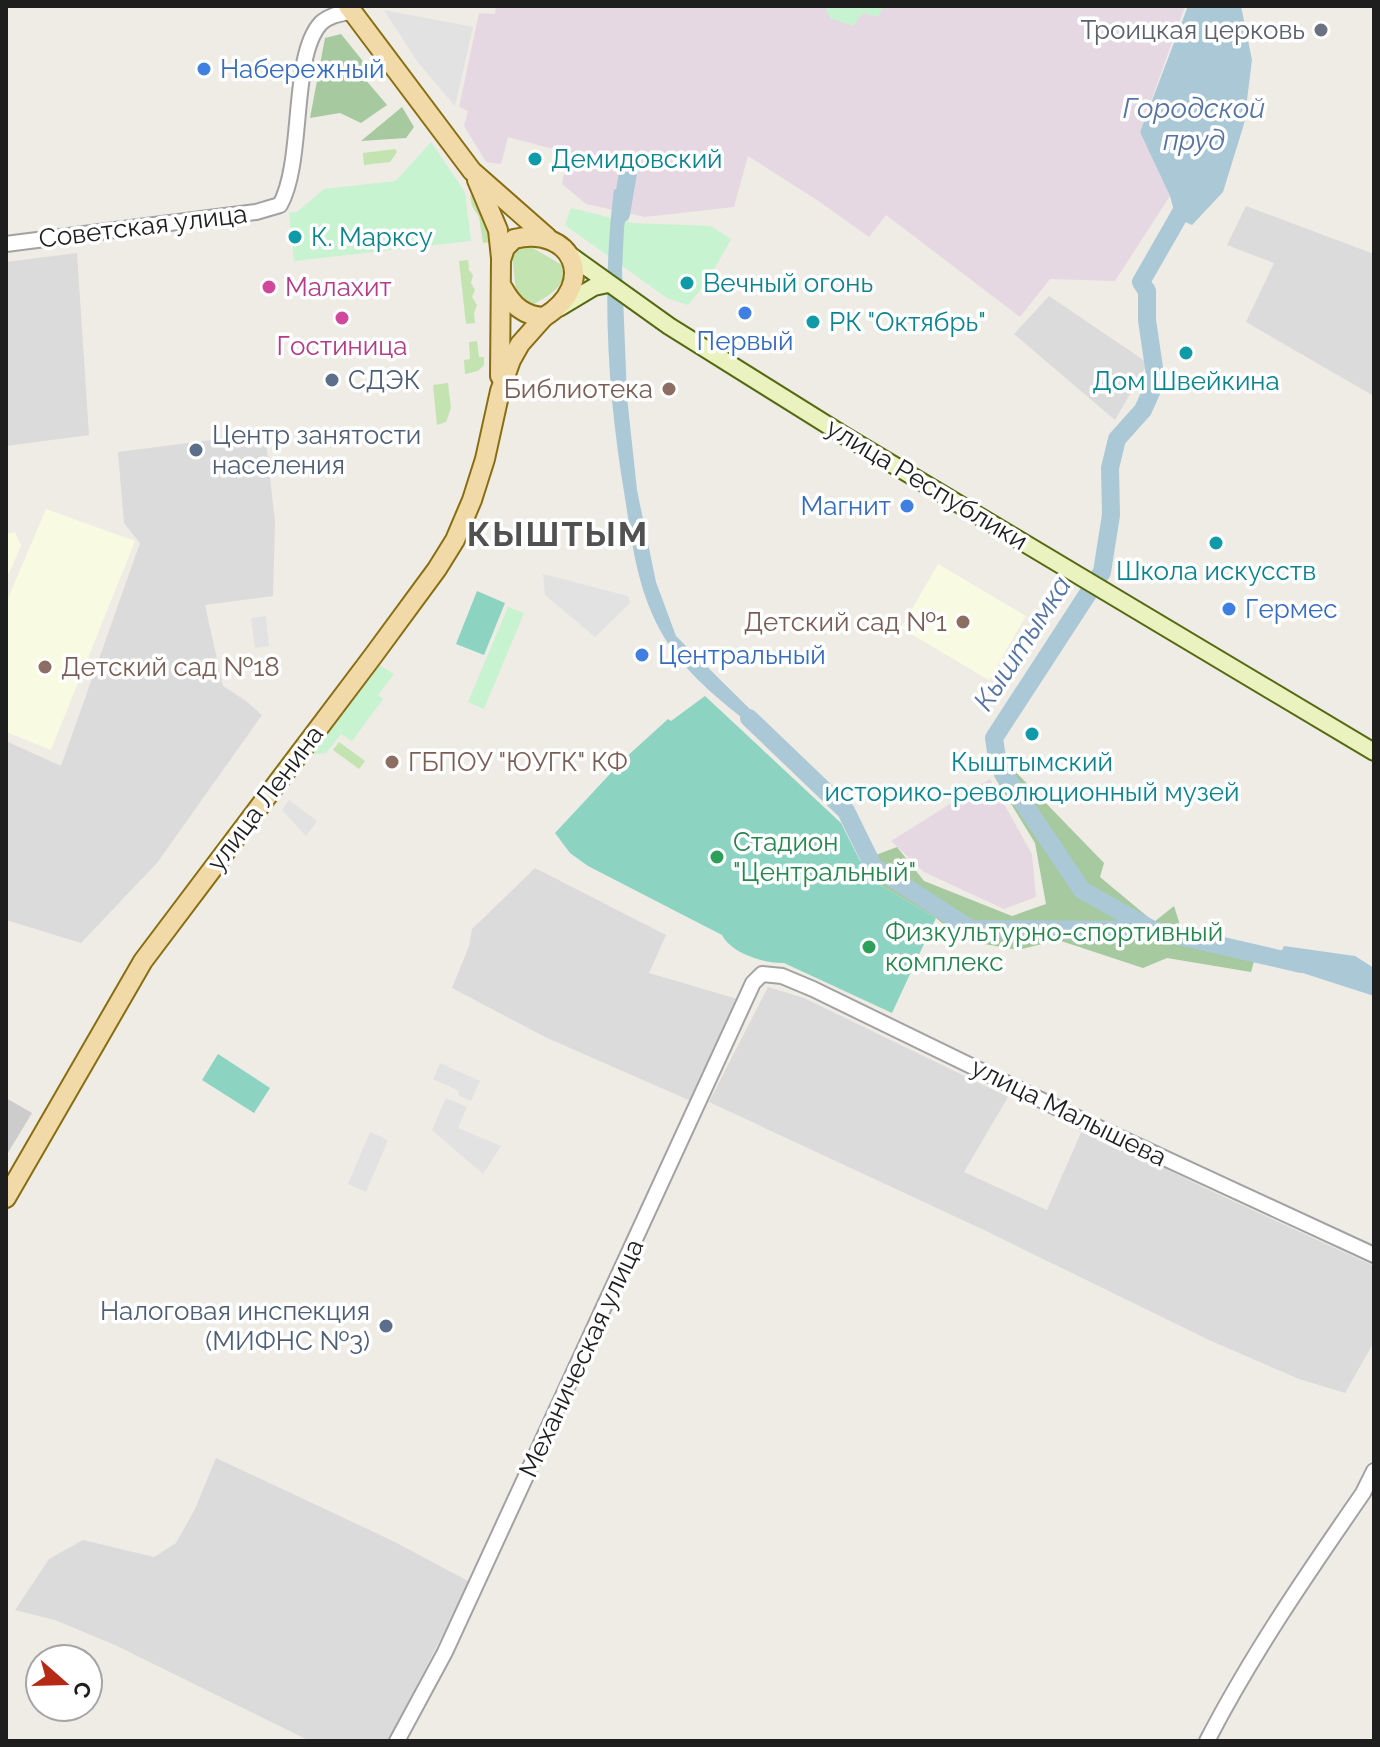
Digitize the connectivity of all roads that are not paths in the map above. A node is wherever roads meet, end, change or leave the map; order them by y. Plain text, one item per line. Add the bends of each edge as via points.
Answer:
1 (349, 9) edge
2 (472, 171) junction
3 (6, 244) edge
4 (560, 247) junction
5 (501, 260) junction
6 (608, 284) junction
7 (503, 288) junction
8 (548, 315) junction
9 (500, 391) junction
10 (1374, 752) edge
11 (762, 974) joint
12 (6, 1198) edge
13 (1374, 1255) edge
14 (1374, 1471) edge
15 (397, 1741) edge
16 (1207, 1741) edge

1 - 2 main road
1 - 3 street, Советская улица via 322,22 310,41 291,171 280,205
2 - 4 main road
2 - 5 main road via 498,230
4 - 5 main road via 537,236 514,239
4 - 6 main road, улица Республики
4 - 8 main road via 576,277
5 - 7 main road
6 - 8 main road
6 - 10 main road, улица Республики via 845,436
7 - 8 main road via 521,311
7 - 9 main road
8 - 9 main road via 520,344
9 - 12 main road, улица Ленина via 485,459 455,540 143,961
11 - 13 street, улица Малышева via 813,989
11 - 15 street, Механическая улица via 753,983 471,1597
14 - 16 street via 1279,1614

